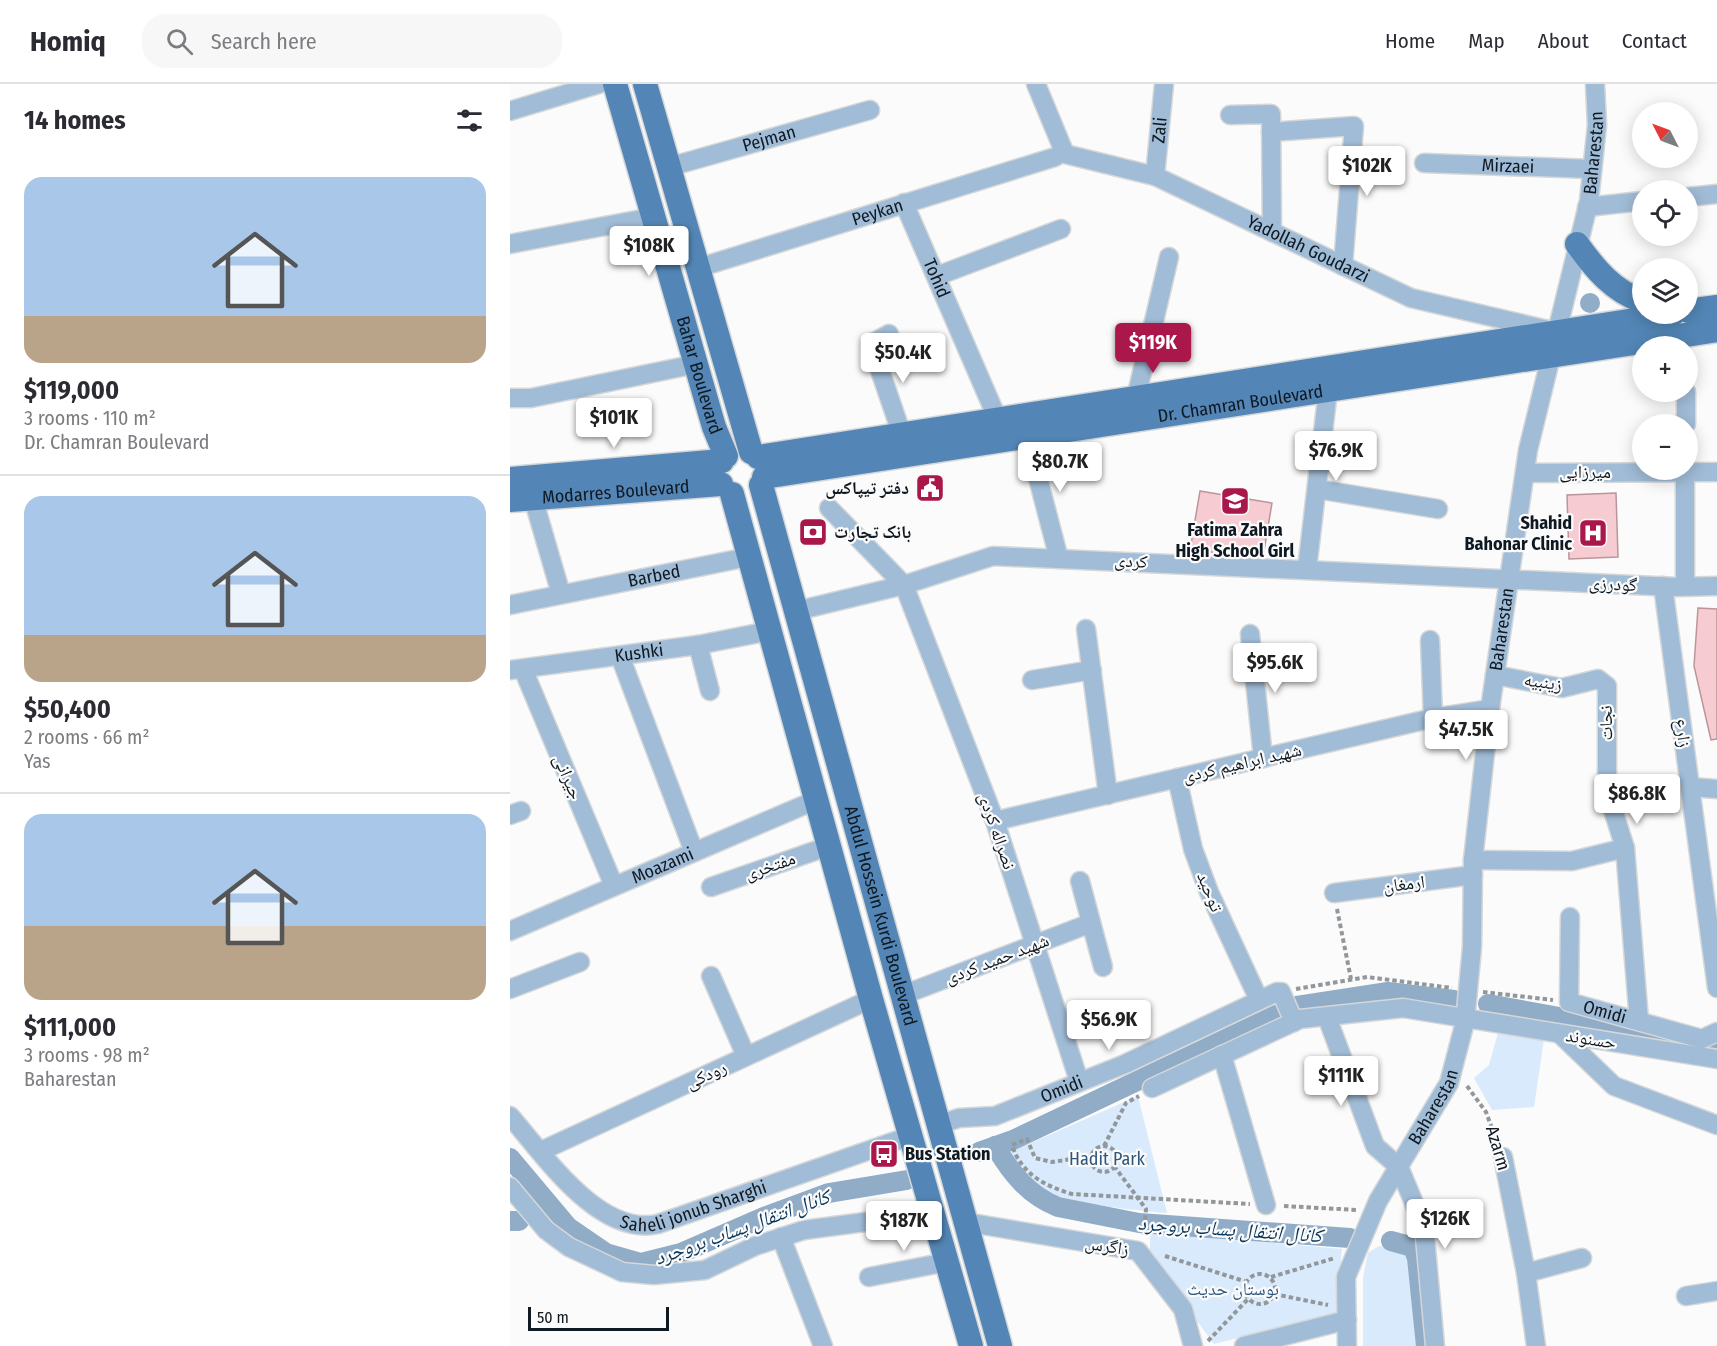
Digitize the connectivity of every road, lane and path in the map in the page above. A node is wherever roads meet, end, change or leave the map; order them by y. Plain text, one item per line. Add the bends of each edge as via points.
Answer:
1 (598, 84) edge
2 (615, 84) edge
3 (645, 84) edge
4 (1036, 84) edge
5 (1164, 84) edge
6 (1595, 84) edge
7 (870, 110) dead end
8 (510, 111) edge
9 (1230, 115) dead end
10 (1271, 132) junction
11 (1060, 155) junction
12 (1424, 163) dead end
13 (669, 167) junction
14 (1592, 169) junction
15 (1155, 176) junction
16 (1717, 194) edge
17 (1698, 196) edge
18 (1632, 202) edge
19 (904, 203) junction
20 (1587, 207) junction
21 (653, 217) junction
22 (1060, 229) dead end
23 (1272, 232) junction
24 (510, 244) edge
25 (1577, 244) junction
26 (1169, 257) dead end
27 (1343, 266) junction
28 (698, 268) junction
29 (937, 276) junction
30 (1632, 297) edge
31 (1717, 307) edge
32 (1698, 310) edge
33 (1632, 320) edge
34 (1717, 330) edge
35 (1555, 332) junction
36 (890, 334) dead end
37 (1698, 337) edge
38 (1632, 347) edge
39 (724, 356) junction
40 (1550, 357) junction
41 (696, 364) junction
42 (1328, 390) junction
43 (510, 398) edge
44 (1136, 398) junction
45 (998, 420) junction
46 (902, 435) junction
47 (1027, 436) junction
48 (759, 468) junction
49 (1632, 471) edge
50 (1698, 471) edge
51 (1717, 472) edge
52 (1525, 473) junction
53 (725, 474) junction
54 (510, 479) edge
55 (1685, 480) edge
56 (1317, 489) junction
57 (521, 499) edge
58 (829, 508) dead end
59 (1438, 509) dead end
60 (778, 548) junction
61 (748, 557) junction
62 (1059, 558) junction
63 (1308, 569) junction
64 (1510, 579) junction
65 (904, 585) junction
66 (1663, 586) junction
67 (1685, 586) junction
68 (1717, 586) edge
69 (561, 594) junction
70 (510, 605) edge
71 (796, 611) junction
72 (1086, 629) dead end
73 (770, 631) junction
74 (1251, 634) dead end
75 (1430, 640) dead end
76 (698, 645) junction
77 (620, 656) junction
78 (516, 670) edge
79 (1092, 670) junction
80 (1496, 675) junction
81 (1032, 680) dead end
82 (1591, 682) joint
83 (710, 692) dead end
84 (1490, 710) junction
85 (1433, 718) junction
86 (1263, 758) junction
87 (1177, 778) junction
88 (1690, 787) junction
89 (1717, 789) edge
90 (1108, 795) junction
91 (816, 800) junction
92 (995, 821) junction
93 (829, 846) junction
94 (1625, 848) junction
95 (694, 852) junction
96 (1473, 867) junction
97 (1080, 881) dead end
98 (614, 886) junction
99 (711, 887) dead end
100 (1334, 893) joint
101 (1570, 918) dead end
102 (1091, 923) junction
103 (510, 931) edge
104 (1035, 945) junction
105 (580, 962) dead end
106 (1102, 967) dead end
107 (711, 976) dead end
108 (1352, 979) junction
109 (1717, 988) edge
110 (510, 989) edge
111 (1468, 990) junction
112 (1281, 992) junction
113 (903, 995) junction
114 (871, 999) junction
115 (1259, 1000) junction
116 (1569, 1002) junction
117 (1327, 1017) junction
118 (1466, 1018) junction
119 (1639, 1021) junction
120 (1294, 1022) junction
121 (1717, 1032) edge
122 (1560, 1034) junction
123 (1222, 1055) junction
124 (746, 1056) junction
125 (1717, 1059) edge
126 (1453, 1067) junction
127 (1079, 1082) junction
128 (1152, 1088) joint
129 (510, 1116) edge
130 (938, 1125) junction
131 (1717, 1125) edge
132 (910, 1136) junction
133 (1104, 1146) junction
134 (541, 1151) junction
135 (1092, 1156) junction
136 (1503, 1157) joint
137 (1114, 1166) junction
138 (1399, 1167) junction
139 (510, 1187) edge
140 (1138, 1198) junction
141 (1178, 1200) dead end
142 (1266, 1205) dead end
143 (518, 1207) edge
144 (965, 1222) junction
145 (936, 1227) junction
146 (781, 1238) junction
147 (1147, 1245) dead end
148 (1357, 1251) junction
149 (1158, 1253) dead end
150 (1582, 1258) dead end
151 (947, 1262) junction
152 (1526, 1273) junction
153 (869, 1277) dead end
154 (1270, 1278) junction
155 (1248, 1282) junction
156 (1717, 1291) edge
157 (1274, 1294) junction
158 (1686, 1296) dead end
159 (1249, 1298) junction
160 (1347, 1314) junction
161 (823, 1346) edge
162 (971, 1346) edge
163 (1000, 1346) edge
164 (1193, 1346) edge
165 (1203, 1346) edge
166 (1244, 1346) edge
167 (1347, 1346) edge
168 (1435, 1346) edge
169 (1536, 1346) edge

1 - 8 street
2 - 21 main road, Bahar Boulevard
3 - 13 main road, Bahar Boulevard
4 - 11 street
5 - 15 street, Zali
6 - 14 street, Baharestan via 1597,125
7 - 13 street, Pejman
9 - 10 street via 1271,114
10 - 23 street
10 - 27 street via 1354,126
11 - 15 street, Yadollah Goudarzi
11 - 19 street, Peykan
12 - 14 street, Mirzaei
13 - 28 main road, Bahar Boulevard
14 - 20 street, Baharestan
15 - 23 street, Yadollah Goudarzi
16 - 17 street
18 - 20 street
19 - 28 street, Peykan
19 - 29 street, Tohid
20 - 25 street, Baharestan
21 - 24 street
21 - 41 main road, Bahar Boulevard
22 - 29 street
23 - 27 street, Yadollah Goudarzi
25 - 30 main road via 1609,283
25 - 35 street, Baharestan
26 - 44 street
27 - 35 street, Yadollah Goudarzi via 1411,298
28 - 39 main road, Bahar Boulevard
29 - 45 street, Tohid
31 - 32 main road
33 - 35 main road, Dr. Chamran Boulevard
34 - 37 main road, Dr. Chamran Boulevard
35 - 40 street, Baharestan
35 - 44 main road, Dr. Chamran Boulevard
36 - 46 street via 871,344
38 - 40 main road, Dr. Chamran Boulevard
39 - 41 main road via 714,372
39 - 48 main road, Bahar Boulevard
40 - 42 main road, Dr. Chamran Boulevard
40 - 52 street, Baharestan
41 - 43 street via 531,398
41 - 53 main road, Bahar Boulevard
42 - 47 main road, Dr. Chamran Boulevard
42 - 56 street
44 - 45 main road, Dr. Chamran Boulevard
45 - 46 main road, Dr. Chamran Boulevard
46 - 48 main road, Dr. Chamran Boulevard
47 - 48 main road, Dr. Chamran Boulevard
47 - 62 street
48 - 53 main road via 742,450
48 - 53 main road via 748,495
48 - 60 main road, Abdul Hossein Kurdi Boulevard
49 - 52 street, میرزایی
50 - 51 street, میرزایی
52 - 64 street, Baharestan
53 - 54 main road, Modarres Boulevard
53 - 57 main road, Modarres Boulevard
53 - 61 main road, Abdul Hossein Kurdi Boulevard
55 - 67 street
56 - 59 street
56 - 63 street
57 - 69 street
58 - 65 street
60 - 61 main road via 764,543 755,546
60 - 71 main road, Abdul Hossein Kurdi Boulevard
61 - 69 street, Barbed
61 - 73 main road, Abdul Hossein Kurdi Boulevard
62 - 63 street, کردی
62 - 65 street, کردی via 993,556
63 - 64 street, کردی
64 - 66 street, گودرزی
64 - 80 street, Baharestan
65 - 71 street, کردی
65 - 92 street, نصراله کردی
66 - 67 street, گودرزی
66 - 88 street, زارع
67 - 68 street, گودرزی
69 - 70 street, Barbed
71 - 113 main road, Abdul Hossein Kurdi Boulevard
72 - 79 street
73 - 76 street, Kushki
73 - 91 main road, Abdul Hossein Kurdi Boulevard
74 - 86 street
75 - 85 street
76 - 77 street, Kushki
76 - 83 street
77 - 78 street, Kushki
77 - 95 street
78 - 98 street, جیرانی
79 - 81 street
79 - 90 street
80 - 82 street, زینبیه via 1562,688
80 - 84 street, Baharestan
82 - 94 street, نجات via 1598,679 1606,686 1607,792
84 - 85 street, شهید ابراهیم کردی
84 - 96 street, Baharestan
85 - 86 street, شهید ابراهیم کردی
86 - 87 street, شهید ابراهیم کردی
87 - 90 street, شهید ابراهیم کردی
87 - 115 street, توحید via 1193,849
88 - 89 street
88 - 109 street, زارع
90 - 92 street, شهید ابراهیم کردی
91 - 93 main road, Abdul Hossein Kurdi Boulevard
91 - 95 street, Moazami
92 - 104 street, نصراله کردی
93 - 99 street, مفتخری
93 - 114 main road, Abdul Hossein Kurdi Boulevard
94 - 96 street via 1572,861
94 - 119 street, نجات
95 - 98 street, Moazami
96 - 100 street, ارمغان
96 - 111 street, Baharestan
97 - 102 street
98 - 103 street, Moazami
100 - 108 path
101 - 116 street
102 - 104 street, شهید حمید کردی
102 - 106 street
104 - 113 street, شهید حمید کردی
104 - 127 street, نصراله کردی
105 - 110 street
107 - 124 street
108 - 111 path via 1367,977
108 - 112 path
111 - 116 path
111 - 118 street, Baharestan
112 - 115 street, Omidi
112 - 120 street
113 - 130 main road, Abdul Hossein Kurdi Boulevard
114 - 124 street, رودکی
114 - 132 main road, Abdul Hossein Kurdi Boulevard
115 - 127 street, Omidi
116 - 119 street, Omidi
117 - 118 street, حسنوند via 1403,1008
117 - 120 street, حسنوند
117 - 138 street via 1375,1146
118 - 122 street, حسنوند
118 - 126 street, Baharestan
119 - 121 street, حسنوند via 1702,1039
120 - 123 street, حسنوند
122 - 125 street, حسنوند
122 - 131 street via 1614,1086
123 - 128 street, حسنوند
123 - 142 street
124 - 134 street, رودکی
126 - 136 path, Azarm via 1486,1112
126 - 138 street, Baharestan via 1449,1083
127 - 130 street, Omidi via 994,1116 959,1118
128 - 133 path via 1126,1103
129 - 134 street, Saheli jonub Sharghi
130 - 132 main road
130 - 144 main road, Abdul Hossein Kurdi Boulevard
132 - 134 street, Saheli jonub Sharghi via 650,1226 621,1222 606,1214 579,1193
132 - 145 main road, Abdul Hossein Kurdi Boulevard
133 - 135 path
133 - 137 path via 1117,1156
135 - 137 path via 1092,1164 1098,1170 1106,1172
135 - 140 path via 1052,1162 1035,1158 1027,1139 1012,1146 1016,1160 1051,1188 1072,1194
136 - 152 street, Azarm
137 - 140 path
138 - 148 street, Baharestan via 1378,1201
138 - 168 street via 1424,1227
139 - 143 street
140 - 141 path
140 - 147 path, زاگرس via 1146,1209
143 - 146 street via 569,1247 622,1272 654,1275 705,1270
144 - 145 main road
144 - 163 main road, Abdul Hossein Kurdi Boulevard
144 - 164 street, زاگرس via 1138,1251 1182,1309
145 - 146 street via 865,1222 804,1230
145 - 151 main road, Abdul Hossein Kurdi Boulevard
146 - 161 street
148 - 154 path
148 - 160 street, Baharestan via 1346,1277
149 - 155 path
150 - 152 street
151 - 153 street
151 - 162 main road, Abdul Hossein Kurdi Boulevard
152 - 169 street, Azarm
154 - 155 path via 1259,1274
154 - 157 path
155 - 159 path
156 - 158 street
157 - 159 path via 1260,1304
157 - 160 path
159 - 165 path
160 - 166 street
160 - 167 street, Baharestan

